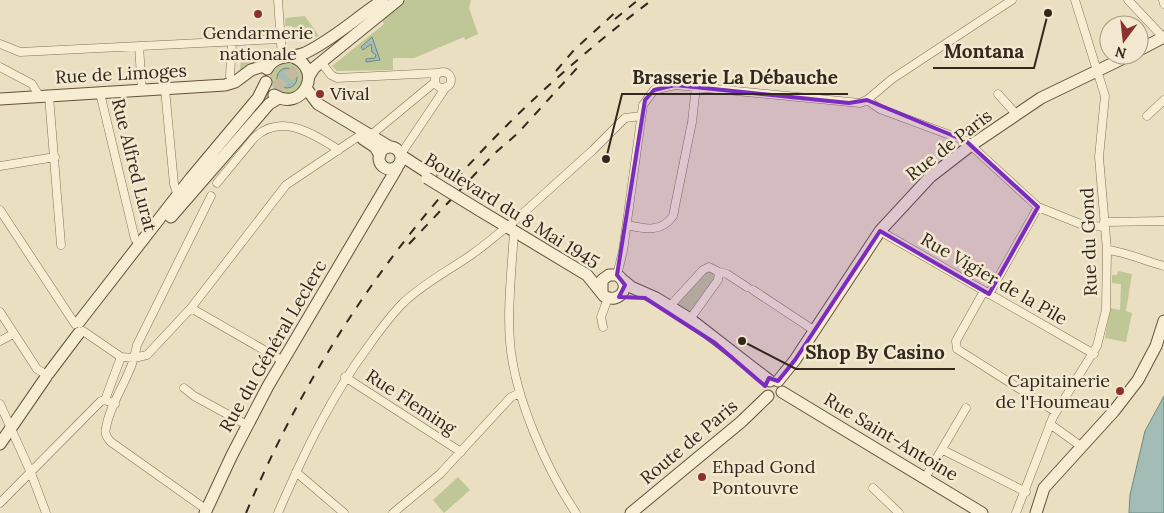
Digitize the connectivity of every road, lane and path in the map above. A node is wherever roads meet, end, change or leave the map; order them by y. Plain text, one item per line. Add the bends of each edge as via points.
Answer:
1 (278, 0) edge
2 (383, 0) edge
3 (390, 0) edge
4 (398, 0) edge
5 (1012, 0) edge
6 (1075, 0) edge
7 (1128, 0) edge
8 (1163, 0) edge
9 (1164, 4) edge
10 (1164, 37) edge
11 (280, 39) junction
12 (232, 42) junction
13 (0, 44) edge
14 (1149, 45) edge
15 (139, 46) junction
16 (288, 57) junction
17 (316, 61) junction
18 (270, 64) junction
19 (1109, 65) edge
20 (0, 67) edge
21 (1098, 70) junction
22 (437, 73) junction
23 (309, 76) junction
24 (237, 80) junction
25 (266, 80) junction
26 (435, 82) junction
27 (446, 87) junction
28 (696, 87) junction
29 (306, 88) junction
30 (166, 89) junction
31 (142, 91) junction
32 (100, 93) junction
33 (998, 94) dead end
34 (44, 97) junction
35 (280, 98) junction
36 (295, 98) junction
37 (0, 99) edge
38 (264, 100) tunnel mouth
39 (867, 100) junction
40 (1164, 100) edge
41 (1016, 114) junction
42 (641, 116) junction
43 (1146, 116) dead end
44 (250, 134) junction
45 (365, 136) junction
46 (414, 136) junction
47 (970, 146) junction
48 (390, 147) junction
49 (339, 150) junction
50 (380, 155) junction
51 (55, 157) junction
52 (400, 161) junction
53 (0, 166) edge
54 (382, 167) junction
55 (429, 176) junction
56 (217, 183) dead end
57 (211, 196) dead end
58 (181, 198) junction
59 (378, 199) junction
60 (1038, 207) junction
61 (0, 210) edge
62 (1164, 221) edge
63 (1105, 224) junction
64 (627, 225) junction
65 (514, 229) junction
66 (880, 231) junction
67 (137, 240) junction
68 (61, 245) dead end
69 (546, 248) junction
70 (1107, 250) junction
71 (1164, 266) edge
72 (719, 272) junction
73 (616, 277) junction
74 (986, 293) junction
75 (610, 296) junction
76 (670, 306) junction
77 (191, 308) junction
78 (0, 312) edge
79 (690, 319) junction
80 (1164, 321) edge
81 (603, 327) dead end
82 (79, 328) junction
83 (815, 332) junction
84 (14, 334) junction
85 (0, 341) edge
86 (1094, 354) junction
87 (121, 356) junction
88 (134, 358) junction
89 (283, 361) junction
90 (44, 373) junction
91 (345, 377) junction
92 (184, 388) dead end
93 (773, 389) junction
94 (520, 393) junction
95 (105, 400) junction
96 (0, 404) edge
97 (115, 404) junction
98 (966, 408) dead end
99 (1056, 412) junction
100 (247, 424) junction
101 (1050, 424) junction
102 (6, 428) edge
103 (0, 444) edge
104 (1082, 447) junction
105 (943, 450) junction
106 (462, 452) junction
107 (296, 472) junction
108 (31, 473) junction
109 (925, 478) junction
110 (873, 488) dead end
111 (1026, 492) junction
112 (0, 503) edge
113 (206, 511) edge
114 (965, 512) edge
115 (46, 513) edge
116 (278, 513) edge
117 (344, 513) edge
118 (393, 513) edge
119 (576, 513) edge
120 (631, 513) edge
121 (899, 513) edge
122 (982, 513) edge
123 (1016, 513) edge
124 (1036, 513) edge

1 - 11 street
2 - 16 main road via 321,45
3 - 17 main road
4 - 17 main road
5 - 39 street via 892,79
6 - 21 street, Rue du Gond
7 - 10 street
8 - 9 street
10 - 14 main road
11 - 12 street
11 - 16 street
12 - 15 street
12 - 24 street via 230,71
13 - 15 street via 20,52
15 - 31 street
16 - 18 main road
16 - 23 main road via 302,62
17 - 22 street via 337,78
17 - 23 main road
18 - 24 main road, Rue de Limoges via 251,70
18 - 25 main road
19 - 21 main road, Rue de Paris
20 - 34 street via 32,84
21 - 41 main road, Rue de Paris
21 - 63 street, Rue du Gond via 1105,96 1099,157
22 - 26 street
22 - 27 street via 449,74 451,82
23 - 29 main road
24 - 25 main road, Rue de Limoges via 252,74
24 - 30 main road, Rue de Limoges
25 - 35 main road via 270,92
25 - 58 main road via 258,98
26 - 27 street via 438,87
26 - 45 street
27 - 46 street
28 - 39 street via 849,104
28 - 42 street via 667,86 654,90 645,100
28 - 64 street via 673,216 656,229
29 - 36 main road
29 - 45 main road via 318,104
30 - 31 main road, Rue de Limoges
30 - 58 street via 174,184
31 - 32 main road, Rue de Limoges
32 - 34 main road, Rue de Limoges
32 - 67 street, Rue Alfred Lurat
33 - 41 street
34 - 37 main road, Rue de Limoges
34 - 51 street
35 - 36 main road
35 - 44 main road via 269,104
36 - 45 main road
38 - 58 main road
39 - 47 street via 880,109 959,138
40 - 43 street
41 - 47 main road, Rue de Paris
42 - 64 street
42 - 65 street via 625,118 532,205
44 - 49 street via 294,126
44 - 56 street
44 - 58 main road
45 - 48 main road
45 - 49 street
45 - 50 main road
46 - 52 street
46 - 55 street via 410,157
47 - 60 street
47 - 66 main road, Rue de Paris via 930,177
48 - 50 main road via 383,149
48 - 52 main road via 395,148
49 - 77 street via 286,185
50 - 54 main road
51 - 53 street
51 - 68 street
52 - 54 main road via 390,170
52 - 55 main road, Boulevard du 8 Mai 1945
52 - 59 main road, Rue du Général Leclerc
54 - 59 main road
55 - 65 main road, Boulevard du 8 Mai 1945
57 - 88 street via 137,345
58 - 67 main road
58 - 82 main road
59 - 89 main road, Rue du Général Leclerc
60 - 63 street via 1083,225
60 - 74 street
61 - 82 street
62 - 63 street
63 - 70 street, Rue du Gond
64 - 73 street
65 - 69 main road, Boulevard du 8 Mai 1945
65 - 91 street via 432,279 402,304
65 - 94 street via 510,335
66 - 74 street, Rue Vigier de la Pile
66 - 83 main road, Rue de Paris
67 - 82 main road
69 - 73 main road, Boulevard du 8 Mai 1945 via 594,272
69 - 75 main road, Boulevard du 8 Mai 1945 via 590,277
70 - 71 street via 1128,253
70 - 86 street, Rue du Gond via 1106,310
72 - 76 street via 706,268
72 - 79 street via 716,283
72 - 83 street via 728,274
73 - 75 main road via 625,288
73 - 75 main road via 602,280
73 - 76 main road, Boulevard du 8 Mai 1945
74 - 86 street, Rue Vigier de la Pile
74 - 99 street via 955,345
75 - 81 street via 601,317
75 - 93 main road via 635,295 659,306
76 - 79 main road, Boulevard du 8 Mai 1945
77 - 88 street via 147,355
77 - 89 street
78 - 84 street
79 - 93 main road, Boulevard du 8 Mai 1945
80 - 104 main road via 1156,346 1138,380
82 - 87 street
82 - 90 main road
83 - 93 main road, Rue de Paris
84 - 85 street
84 - 90 street via 37,369
86 - 99 street, Rue du Gond
87 - 88 street
87 - 95 street
88 - 97 street
89 - 100 main road, Rue du Général Leclerc
90 - 102 main road
91 - 106 street, Rue Fleming
91 - 107 street
92 - 100 street
93 - 109 main road, Rue Saint-Antoine
93 - 114 main road, Rue Saint-Antoine
93 - 120 main road, Route de Paris via 741,422
94 - 106 street via 511,397
94 - 119 street via 543,452
95 - 97 street
95 - 108 street
96 - 102 street
97 - 113 street via 105,429 107,439
98 - 105 street
99 - 101 street, Rue du Gond
100 - 113 main road, Rue du Général Leclerc
101 - 104 street
101 - 111 street, Rue du Gond
102 - 103 main road
102 - 108 street
104 - 124 main road via 1044,488
105 - 109 street
105 - 111 street
106 - 118 street
107 - 116 street
107 - 117 street
108 - 112 street
108 - 115 street
109 - 122 main road, Rue Saint-Antoine
110 - 121 street
111 - 123 street, Rue du Gond

